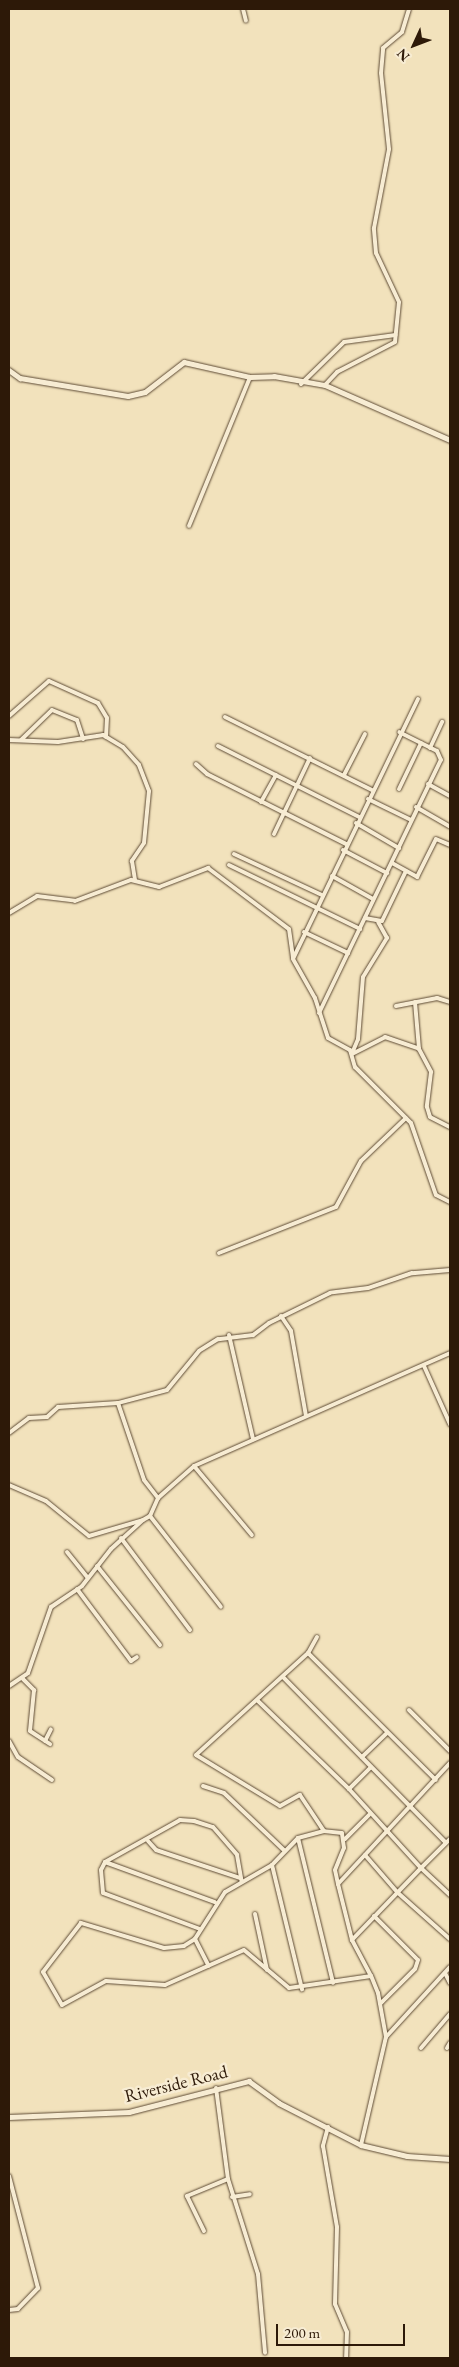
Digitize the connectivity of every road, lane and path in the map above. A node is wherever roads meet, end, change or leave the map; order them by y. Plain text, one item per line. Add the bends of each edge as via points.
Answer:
1 (242, 9) edge
2 (409, 9) edge
3 (246, 21) dead end
4 (396, 335) junction
5 (9, 370) edge
6 (250, 377) junction
7 (301, 384) junction
8 (325, 385) junction
9 (450, 440) edge
10 (189, 526) dead end
11 (418, 699) dead end
12 (9, 716) edge
13 (225, 717) dead end
14 (442, 722) dead end
15 (399, 732) junction
16 (365, 734) dead end
17 (106, 737) junction
18 (82, 739) junction
19 (9, 740) edge
20 (21, 740) junction
21 (421, 743) junction
22 (218, 746) dead end
23 (430, 748) junction
24 (310, 758) junction
25 (196, 764) dead end
26 (276, 775) junction
27 (344, 775) junction
28 (428, 784) junction
29 (297, 786) junction
30 (399, 789) dead end
31 (372, 790) junction
32 (450, 796) edge
33 (368, 799) junction
34 (261, 802) junction
35 (416, 807) junction
36 (284, 814) junction
37 (359, 817) junction
38 (411, 820) junction
39 (356, 823) junction
40 (450, 827) edge
41 (274, 834) dead end
42 (346, 844) junction
43 (450, 845) edge
44 (399, 848) junction
45 (343, 850) junction
46 (234, 854) dead end
47 (392, 863) junction
48 (229, 865) dead end
49 (406, 872) junction
50 (387, 873) junction
51 (332, 876) junction
52 (135, 880) junction
53 (322, 895) junction
54 (373, 899) junction
55 (316, 908) junction
56 (9, 913) edge
57 (365, 918) junction
58 (378, 922) junction
59 (360, 930) junction
60 (304, 932) junction
61 (348, 954) junction
62 (294, 959) junction
63 (416, 1002) junction
64 (450, 1002) edge
65 (396, 1006) dead end
66 (319, 1013) junction
67 (419, 1049) junction
68 (352, 1054) junction
69 (406, 1118) junction
70 (450, 1127) edge
71 (450, 1202) edge
72 (219, 1253) dead end
73 (450, 1270) edge
74 (281, 1316) junction
75 (229, 1335) junction
76 (450, 1353) edge
77 (424, 1366) junction
78 (118, 1403) junction
79 (306, 1416) junction
80 (450, 1424) edge
81 (9, 1433) edge
82 (253, 1439) junction
83 (194, 1466) junction
84 (9, 1485) edge
85 (158, 1498) junction
86 (150, 1516) junction
87 (143, 1520) junction
88 (252, 1535) dead end
89 (121, 1538) junction
90 (67, 1552) dead end
91 (98, 1566) junction
92 (88, 1578) junction
93 (77, 1589) junction
94 (221, 1607) dead end
95 (190, 1630) dead end
96 (317, 1637) dead end
97 (160, 1645) dead end
98 (308, 1653) junction
99 (137, 1657) dead end
100 (283, 1677) junction
101 (23, 1679) junction
102 (9, 1686) edge
103 (258, 1701) junction
104 (409, 1710) dead end
105 (51, 1729) dead end
106 (387, 1733) junction
107 (45, 1741) junction
108 (9, 1742) edge
109 (50, 1744) dead end
110 (450, 1751) edge
111 (362, 1757) junction
112 (450, 1763) edge
113 (371, 1767) junction
114 (52, 1780) dead end
115 (436, 1780) junction
116 (203, 1786) dead end
117 (349, 1789) junction
118 (411, 1808) junction
119 (369, 1815) junction
120 (324, 1831) junction
121 (386, 1833) junction
122 (298, 1838) junction
123 (345, 1839) junction
124 (450, 1839) edge
125 (148, 1841) junction
126 (445, 1842) junction
127 (285, 1851) junction
128 (365, 1855) junction
129 (105, 1862) junction
130 (272, 1865) junction
131 (421, 1868) junction
132 (241, 1880) junction
133 (338, 1884) junction
134 (397, 1892) junction
135 (450, 1895) edge
136 (215, 1902) junction
137 (255, 1914) dead end
138 (374, 1916) junction
139 (200, 1929) junction
140 (195, 1939) junction
141 (450, 1939) edge
142 (352, 1940) junction
143 (209, 1966) junction
144 (450, 1967) edge
145 (267, 1972) junction
146 (445, 1973) junction
147 (371, 1976) junction
148 (333, 1983) junction
149 (450, 1983) edge
150 (302, 1989) junction
151 (380, 2004) junction
152 (450, 2014) edge
153 (386, 2037) junction
154 (450, 2043) edge
155 (421, 2048) dead end
156 (447, 2048) dead end
157 (216, 2088) junction
158 (9, 2117) edge
159 (328, 2127) junction
160 (361, 2145) junction
161 (450, 2158) edge
162 (9, 2176) edge
163 (228, 2178) junction
164 (250, 2194) dead end
165 (232, 2196) junction
166 (204, 2231) dead end
167 (9, 2310) edge
168 (265, 2353) dead end
169 (346, 2358) edge

1 - 3 street
2 - 4 street via 402,32 382,52 380,85 389,149 374,228 376,253 398,294
4 - 7 street via 344,342
4 - 8 street via 387,349 337,372
5 - 6 street via 20,378 128,396 145,392 184,362
6 - 7 street via 274,376
6 - 10 street
7 - 8 street
8 - 9 street
11 - 15 street
12 - 17 street via 49,680 98,703 107,718
13 - 24 street
14 - 23 street
15 - 21 street
15 - 31 street
16 - 27 street
17 - 18 street
17 - 52 street via 139,765 149,791 144,843 132,861
18 - 20 street
18 - 20 street via 77,720 52,710
19 - 20 street
21 - 23 street
21 - 30 street
22 - 26 street
23 - 28 street via 442,755
24 - 27 street
24 - 29 street
25 - 34 street
26 - 29 street
26 - 34 street
27 - 31 street
28 - 32 street
28 - 35 street
29 - 36 street
29 - 37 street
31 - 33 street
33 - 37 street
33 - 38 street
34 - 36 street
35 - 38 street
35 - 40 street
36 - 41 street
36 - 42 street
37 - 39 street
38 - 44 street
39 - 42 street
39 - 44 street
42 - 45 street
43 - 49 street via 436,839 417,877
44 - 47 street
45 - 50 street
45 - 51 street
46 - 53 street
47 - 49 street
47 - 50 street
48 - 55 street
49 - 58 street via 382,921
50 - 54 street
51 - 53 street
51 - 54 street
52 - 56 street via 75,901 37,896
52 - 62 street via 159,886 208,868 289,930
53 - 55 street
54 - 57 street
55 - 59 street
55 - 60 street
57 - 58 street
57 - 59 street
58 - 68 street via 387,938 363,977 358,995 358,1038
59 - 61 street
60 - 61 street
60 - 62 street
61 - 66 street
62 - 66 street
63 - 64 street via 437,998
63 - 65 street
63 - 67 street
66 - 68 street via 328,1038
67 - 68 street via 385,1038
67 - 70 street via 431,1072 427,1107 430,1117
68 - 69 street via 354,1067
69 - 71 street via 416,1133 418,1154 436,1196
69 - 72 street via 361,1161 336,1207
73 - 74 street via 412,1273 368,1288 330,1294
74 - 75 street via 253,1335
74 - 79 street via 291,1331
75 - 78 street via 199,1351 167,1390
75 - 82 street
76 - 77 street
77 - 79 street
77 - 80 street
78 - 81 street via 58,1407 47,1418 29,1418
78 - 85 street via 144,1480
79 - 82 street
82 - 83 street
83 - 85 street
83 - 88 street
84 - 87 street via 46,1501 89,1536
85 - 86 street
86 - 87 street
86 - 94 street
87 - 89 street
89 - 91 street
89 - 95 street
90 - 92 street
91 - 92 street
91 - 97 street
92 - 93 street
93 - 99 street via 130,1661
93 - 101 street via 51,1607
96 - 98 street
98 - 100 street
98 - 106 street
100 - 103 street
100 - 111 street
101 - 102 street
101 - 107 street via 34,1690 30,1731
103 - 117 street
103 - 120 street via 196,1755 280,1806 300,1795
104 - 110 street
105 - 107 street
106 - 111 street
106 - 115 street
107 - 109 street
108 - 114 street via 18,1757
111 - 113 street
112 - 115 street
113 - 117 street
113 - 118 street
115 - 118 street
116 - 127 street via 224,1793
117 - 119 street
118 - 121 street
118 - 126 street
119 - 121 street
119 - 123 street
120 - 122 street
120 - 123 street via 342,1833
121 - 128 street
121 - 131 street
122 - 127 street
122 - 148 street
123 - 133 street via 335,1870
124 - 126 street
125 - 129 street
125 - 132 street via 156,1850
125 - 132 street via 180,1820 213,1827 236,1855
126 - 131 street
127 - 130 street
128 - 133 street
128 - 134 street
129 - 136 street
129 - 139 street via 101,1870 104,1893
130 - 132 street
130 - 150 street
131 - 134 street
131 - 135 street
132 - 136 street
133 - 142 street
134 - 138 street
134 - 141 street
136 - 139 street
137 - 145 street
138 - 142 street
138 - 151 street via 418,1960 415,1969
139 - 140 street
140 - 143 street
140 - 143 street via 184,1946 164,1948 81,1923 43,1972 62,2005 106,1981 165,1986
142 - 147 street
143 - 145 street via 244,1950
144 - 146 street
145 - 150 street via 289,1988
146 - 149 street
146 - 153 street
147 - 148 street
147 - 151 street
148 - 150 street
151 - 153 street
152 - 155 street
153 - 160 street
154 - 156 street
157 - 158 street, Riverside Road via 129,2112
157 - 159 street, Riverside Road via 249,2081 279,2103
157 - 163 street
159 - 160 street, Riverside Road
159 - 169 street via 323,2146 336,2227 335,2304 347,2332
160 - 161 street, Riverside Road via 407,2156
162 - 167 street via 38,2288 18,2309
163 - 165 street
163 - 166 street via 187,2196
164 - 165 street
165 - 168 street via 258,2274

